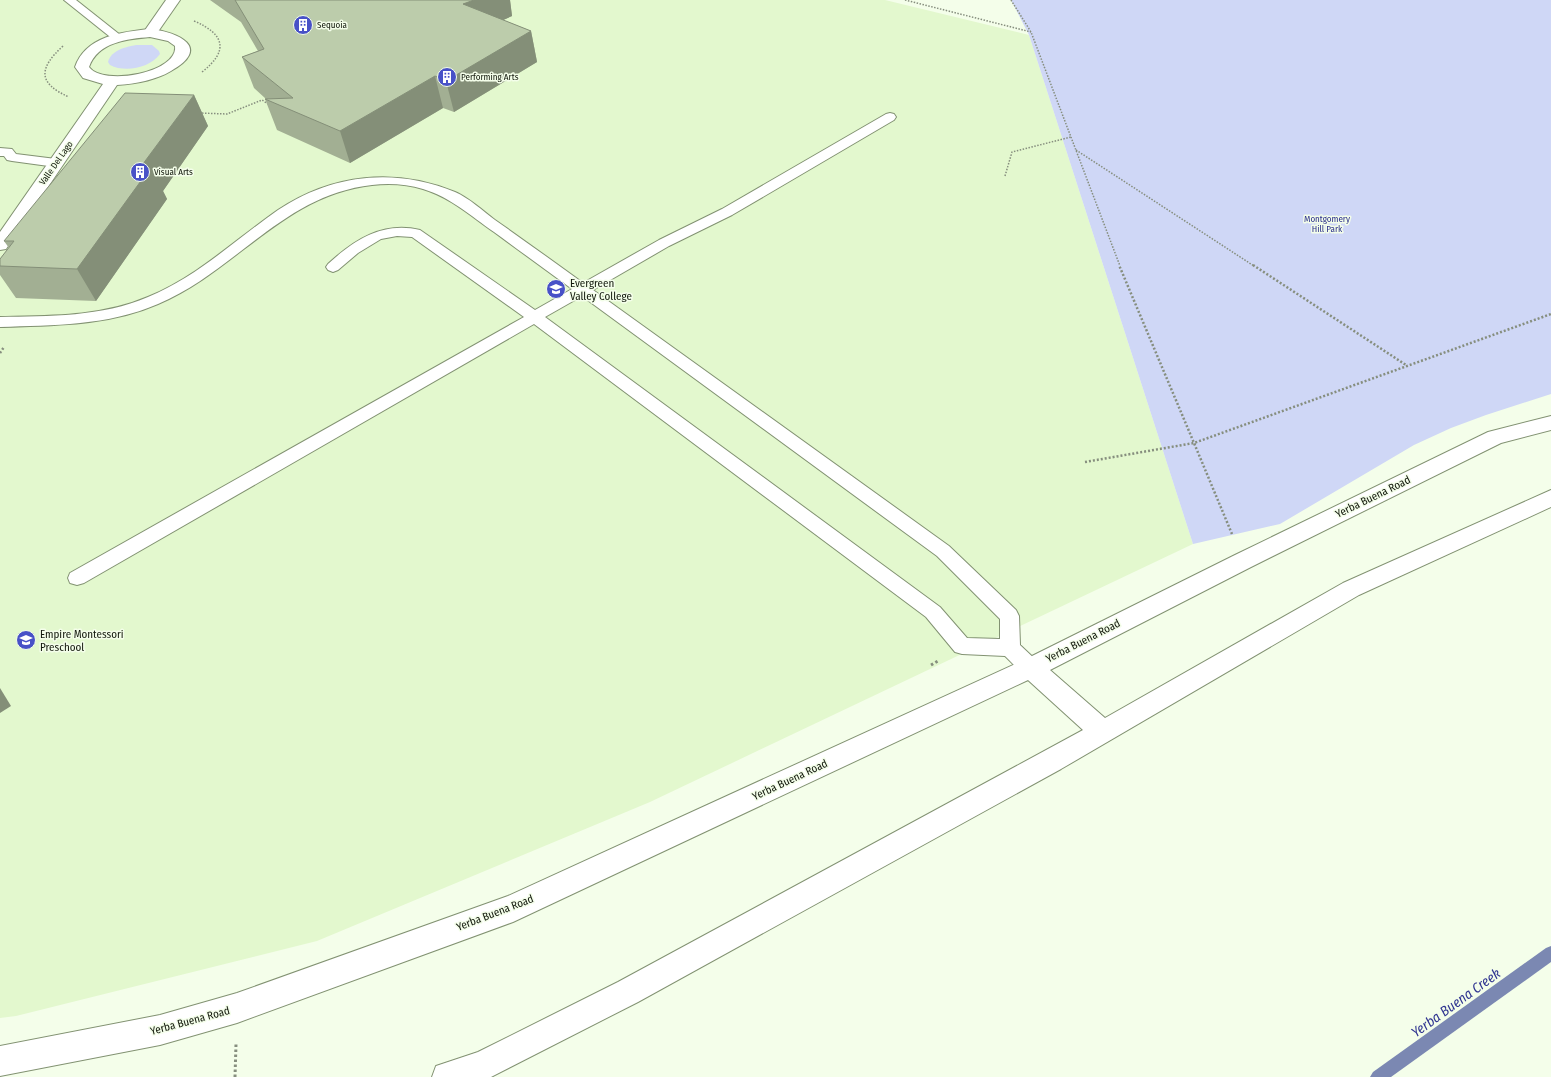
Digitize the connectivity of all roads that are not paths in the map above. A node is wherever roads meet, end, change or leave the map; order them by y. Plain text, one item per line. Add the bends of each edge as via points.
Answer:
1 (69, 0) edge
2 (173, 0) edge
3 (150, 33) junction
4 (118, 38) junction
5 (113, 81) junction
6 (890, 116) dead end
7 (0, 152) edge
8 (56, 163) junction
9 (0, 245) edge
10 (333, 267) dead end
11 (583, 291) junction
12 (536, 318) junction
13 (0, 322) edge
14 (1551, 423) edge
15 (1551, 498) edge
16 (77, 578) dead end
17 (1010, 648) junction
18 (1031, 668) junction
19 (1102, 731) junction
20 (0, 1061) edge
21 (448, 1077) edge

1 - 4 lane
2 - 3 street
3 - 4 street
3 - 5 street via 164,34 181,43 183,50 180,57 160,71 145,77
4 - 5 street via 90,51 83,60 82,67 87,74 98,79
5 - 8 street, Valle Del Lago
6 - 11 lane via 727,212 664,244
7 - 8 lane via 7,152 12,157
8 - 9 street, Valle Del Lago
10 - 12 lane via 354,248 375,237 394,232 415,234
11 - 12 lane
11 - 13 lane via 453,196 424,185 398,181 371,181 345,185 300,202 175,291 141,306 105,316 73,320
11 - 17 lane via 943,551 1009,616
12 - 16 lane
12 - 17 lane via 933,612 962,646
14 - 18 street, Yerba Buena Road via 1494,437
15 - 19 street via 1351,589
17 - 18 lane
18 - 19 street
18 - 20 street, Yerba Buena Road via 513,908 237,1008 160,1030
19 - 21 street via 1052,761 628,992 483,1065

